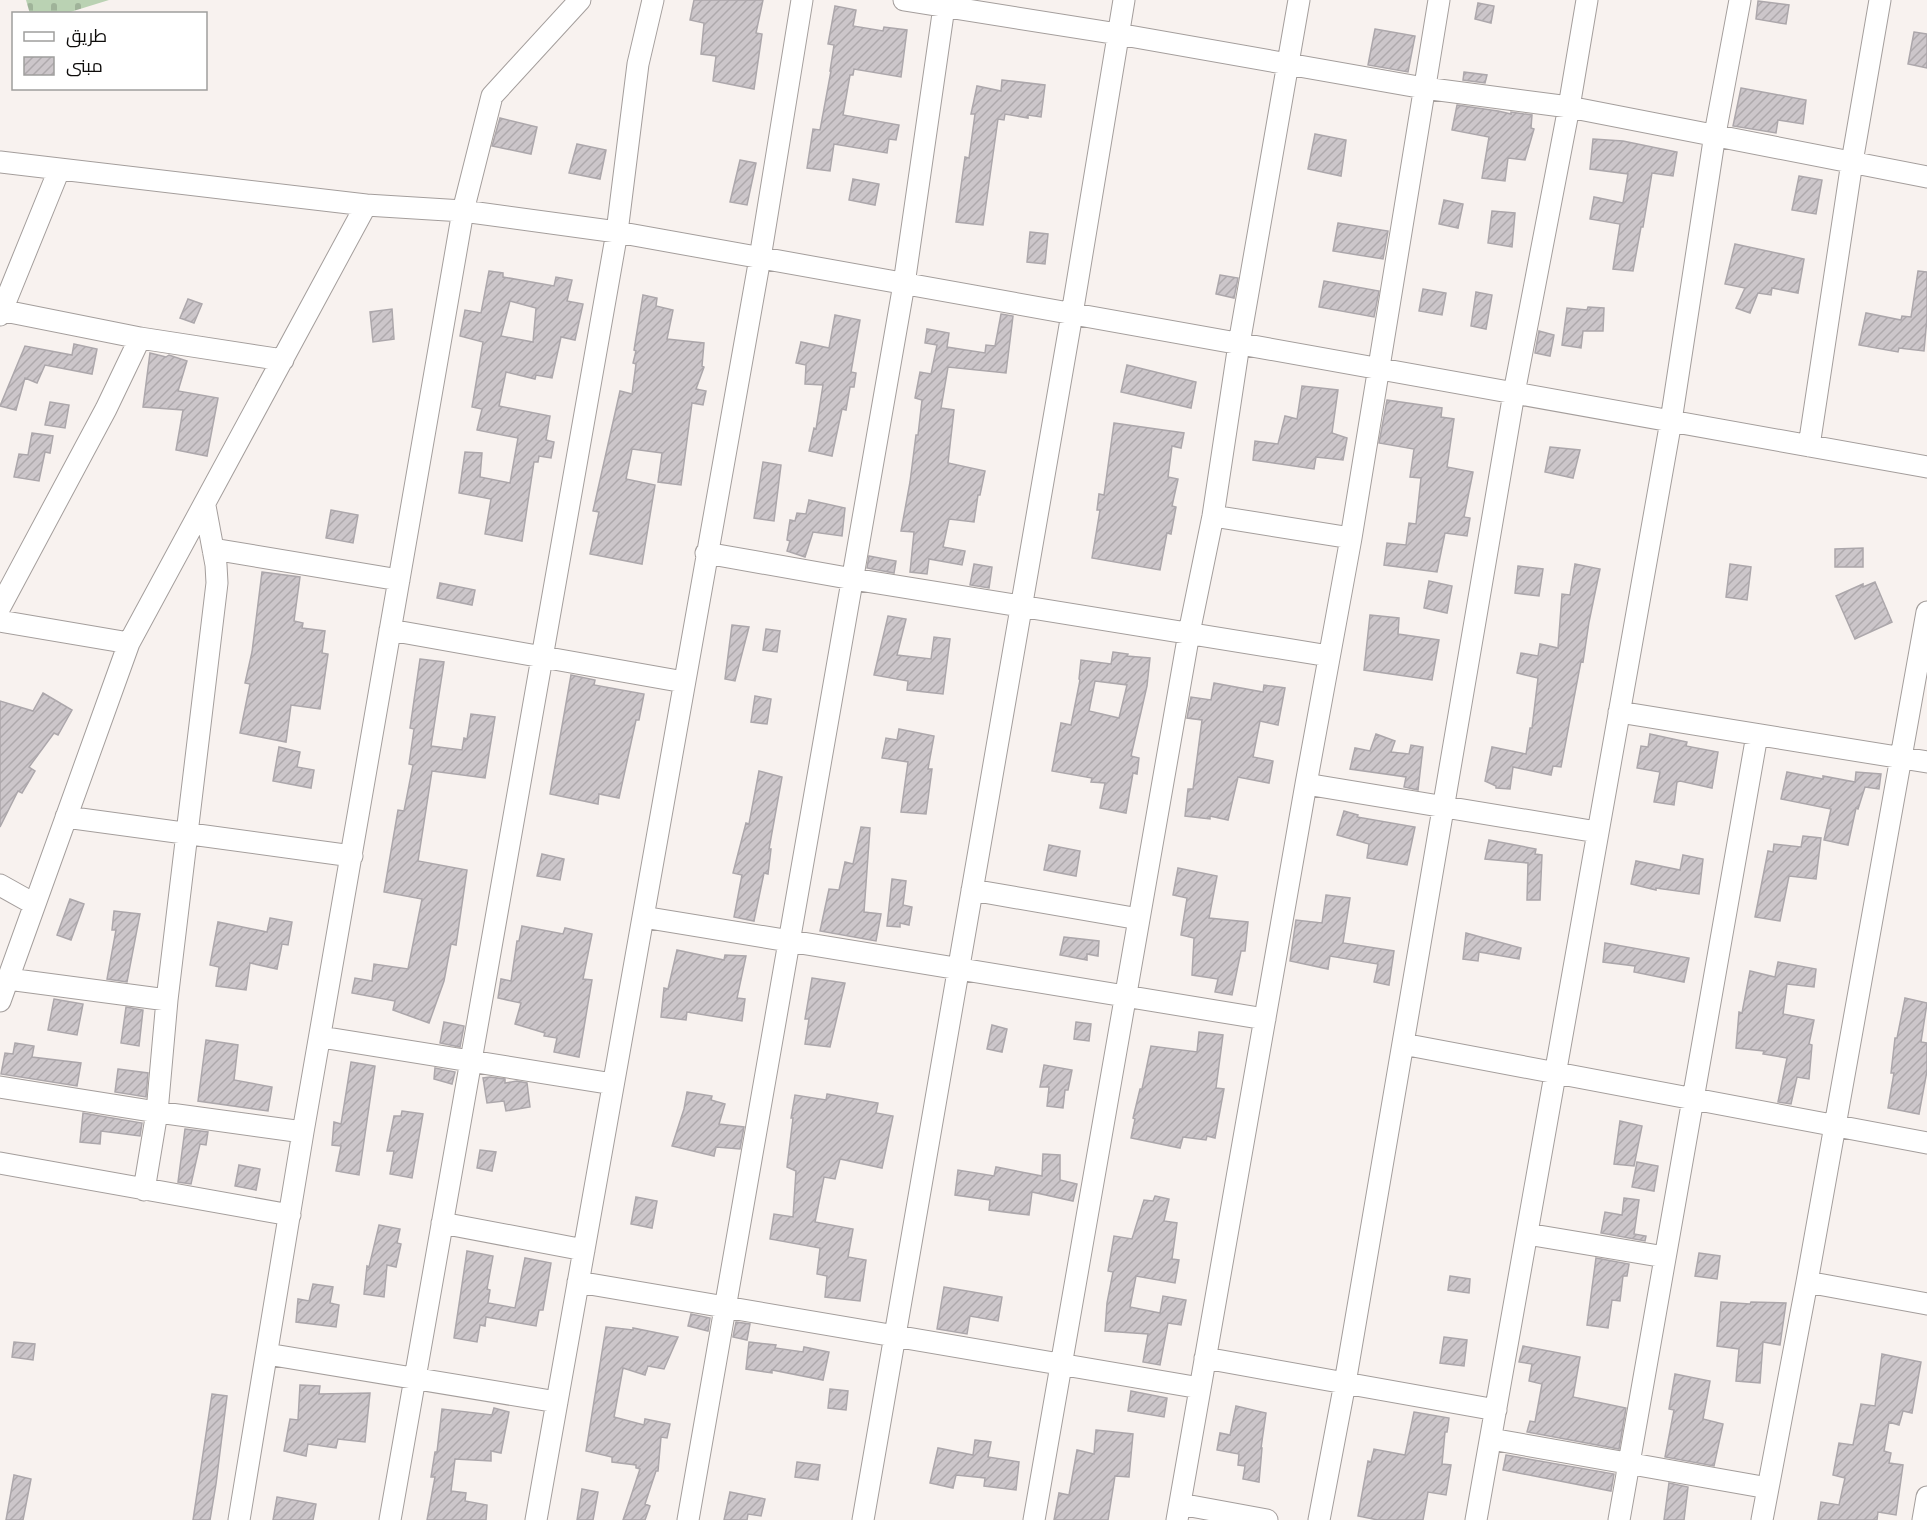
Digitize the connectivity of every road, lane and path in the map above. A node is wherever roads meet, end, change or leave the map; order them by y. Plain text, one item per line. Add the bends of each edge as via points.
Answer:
1 (580, 0) edge
2 (653, 0) edge
3 (802, 0) edge
4 (904, 0) edge
5 (1124, 0) edge
6 (1299, 0) edge
7 (1439, 0) edge
8 (1587, 0) edge
9 (1740, 0) edge
10 (1880, 0) edge
11 (944, 3) edge
12 (1118, 34) junction
13 (1289, 64) junction
14 (1424, 88) junction
15 (1569, 107) junction
16 (1714, 134) junction
17 (0, 162) edge
18 (1851, 162) junction
19 (59, 170) junction
20 (1927, 177) edge
21 (366, 205) junction
22 (463, 211) junction
23 (617, 232) junction
24 (760, 258) junction
25 (904, 284) junction
26 (1, 312) edge
27 (1072, 314) junction
28 (140, 338) junction
29 (1239, 344) junction
30 (283, 360) junction
31 (1378, 369) junction
32 (1514, 393) junction
33 (1671, 421) junction
34 (1809, 446) junction
35 (1927, 467) edge
36 (205, 506) junction
37 (1213, 516) junction
38 (1351, 538) junction
39 (213, 549) junction
40 (706, 553) junction
41 (853, 579) junction
42 (399, 580) junction
43 (1021, 605) junction
44 (0, 608) edge
45 (1927, 612) edge
46 (0, 621) edge
47 (390, 630) junction
48 (1189, 633) junction
49 (129, 643) junction
50 (1329, 656) junction
51 (542, 657) junction
52 (684, 682) junction
53 (1619, 712) junction
54 (1757, 735) junction
55 (1901, 757) junction
56 (1927, 762) edge
57 (1306, 784) junction
58 (1443, 808) junction
59 (66, 817) junction
60 (1597, 831) junction
61 (187, 835) junction
62 (352, 856) junction
63 (0, 885) edge
64 (972, 891) junction
65 (34, 904) junction
66 (643, 917) junction
67 (1139, 919) junction
68 (789, 941) junction
69 (959, 969) junction
70 (8, 979) junction
71 (1125, 996) junction
72 (0, 1000) edge
73 (167, 1000) junction
74 (1265, 1019) junction
75 (321, 1037) junction
76 (1403, 1044) junction
77 (471, 1062) junction
78 (1555, 1072) junction
79 (613, 1084) junction
80 (0, 1087) edge
81 (1693, 1098) junction
82 (157, 1112) junction
83 (1834, 1126) junction
84 (303, 1132) junction
85 (1927, 1143) edge
86 (0, 1163) edge
87 (144, 1190) junction
88 (290, 1215) junction
89 (442, 1223) junction
90 (1527, 1234) junction
91 (584, 1250) junction
92 (1665, 1257) junction
93 (578, 1282) junction
94 (1807, 1282) junction
95 (1927, 1304) edge
96 (725, 1307) junction
97 (893, 1335) junction
98 (267, 1354) junction
99 (1206, 1358) junction
100 (1061, 1365) junction
101 (415, 1379) junction
102 (1345, 1383) junction
103 (1200, 1388) junction
104 (557, 1402) junction
105 (1496, 1410) junction
106 (1491, 1439) junction
107 (1629, 1462) junction
108 (1768, 1488) junction
109 (1927, 1497) edge
110 (1179, 1512) edge
111 (239, 1520) edge
112 (390, 1520) edge
113 (536, 1520) edge
114 (688, 1520) edge
115 (862, 1520) edge
116 (1034, 1520) edge
117 (1267, 1520) edge
118 (1319, 1520) edge
119 (1476, 1520) edge
120 (1619, 1520) edge
121 (1762, 1520) edge
122 (1923, 1520) edge

1 - 22 street via 492,96
2 - 23 street via 638,64
3 - 24 street
4 - 11 street
5 - 12 street
6 - 13 street
7 - 14 street
8 - 15 street
9 - 16 street
10 - 18 street
11 - 12 street
11 - 25 street
12 - 13 street
12 - 27 street
13 - 14 street
13 - 29 street
14 - 15 street
14 - 31 street
15 - 16 street
15 - 32 street
16 - 18 street
16 - 33 street
17 - 19 street
18 - 20 street
18 - 34 street
19 - 21 street
19 - 26 street
21 - 22 street
21 - 30 street
22 - 23 street
22 - 42 street
23 - 24 street
23 - 51 street
24 - 25 street
24 - 40 street
25 - 27 street
25 - 41 street
26 - 28 street
27 - 29 street
27 - 43 street
28 - 30 street
28 - 44 street
29 - 31 street
29 - 37 street
30 - 36 street
31 - 32 street
31 - 38 street
32 - 33 street
32 - 58 street
33 - 34 street
33 - 53 street
34 - 35 street
36 - 39 street
36 - 49 street
37 - 38 street
37 - 48 street
38 - 50 street
39 - 42 street
39 - 61 street via 217,583
40 - 41 street
40 - 52 street
41 - 43 street
41 - 68 street
42 - 47 street
43 - 48 street
43 - 64 street
45 - 55 street
46 - 49 street
47 - 51 street
47 - 62 street
48 - 50 street
48 - 67 street
49 - 59 street
50 - 57 street
51 - 52 street
51 - 77 street
52 - 66 street
53 - 54 street
53 - 60 street
54 - 55 street
54 - 81 street
55 - 56 street
55 - 83 street
57 - 58 street
57 - 74 street
58 - 60 street
58 - 76 street
59 - 61 street
59 - 65 street
60 - 78 street
61 - 62 street
61 - 73 street
62 - 75 street
63 - 65 street
64 - 67 street
64 - 69 street
65 - 70 street
66 - 68 street
66 - 79 street
67 - 71 street
68 - 69 street
68 - 96 street
69 - 71 street
69 - 97 street
70 - 72 street
70 - 73 street
71 - 74 street
71 - 100 street
73 - 82 street
74 - 99 street
75 - 77 street
75 - 84 street
76 - 78 street
76 - 102 street
77 - 79 street
77 - 89 street
78 - 81 street
78 - 90 street
79 - 91 street
80 - 82 street
81 - 83 street
81 - 92 street
82 - 84 street
82 - 87 street
83 - 85 street
83 - 94 street
84 - 88 street
86 - 87 street
87 - 88 street
88 - 98 street
89 - 91 street
89 - 101 street
90 - 92 street
90 - 105 street
91 - 93 street
92 - 107 street
93 - 96 street
93 - 104 street
94 - 95 street
94 - 108 street
96 - 97 street
96 - 114 street
97 - 100 street
97 - 115 street
98 - 101 street
98 - 111 street
99 - 102 street
99 - 103 street
100 - 103 street
100 - 116 street
101 - 104 street
101 - 112 street
102 - 105 street
102 - 118 street
103 - 110 street
104 - 113 street
105 - 106 street
106 - 107 street
106 - 119 street
107 - 108 street
107 - 120 street
108 - 121 street
109 - 122 street
110 - 117 street

